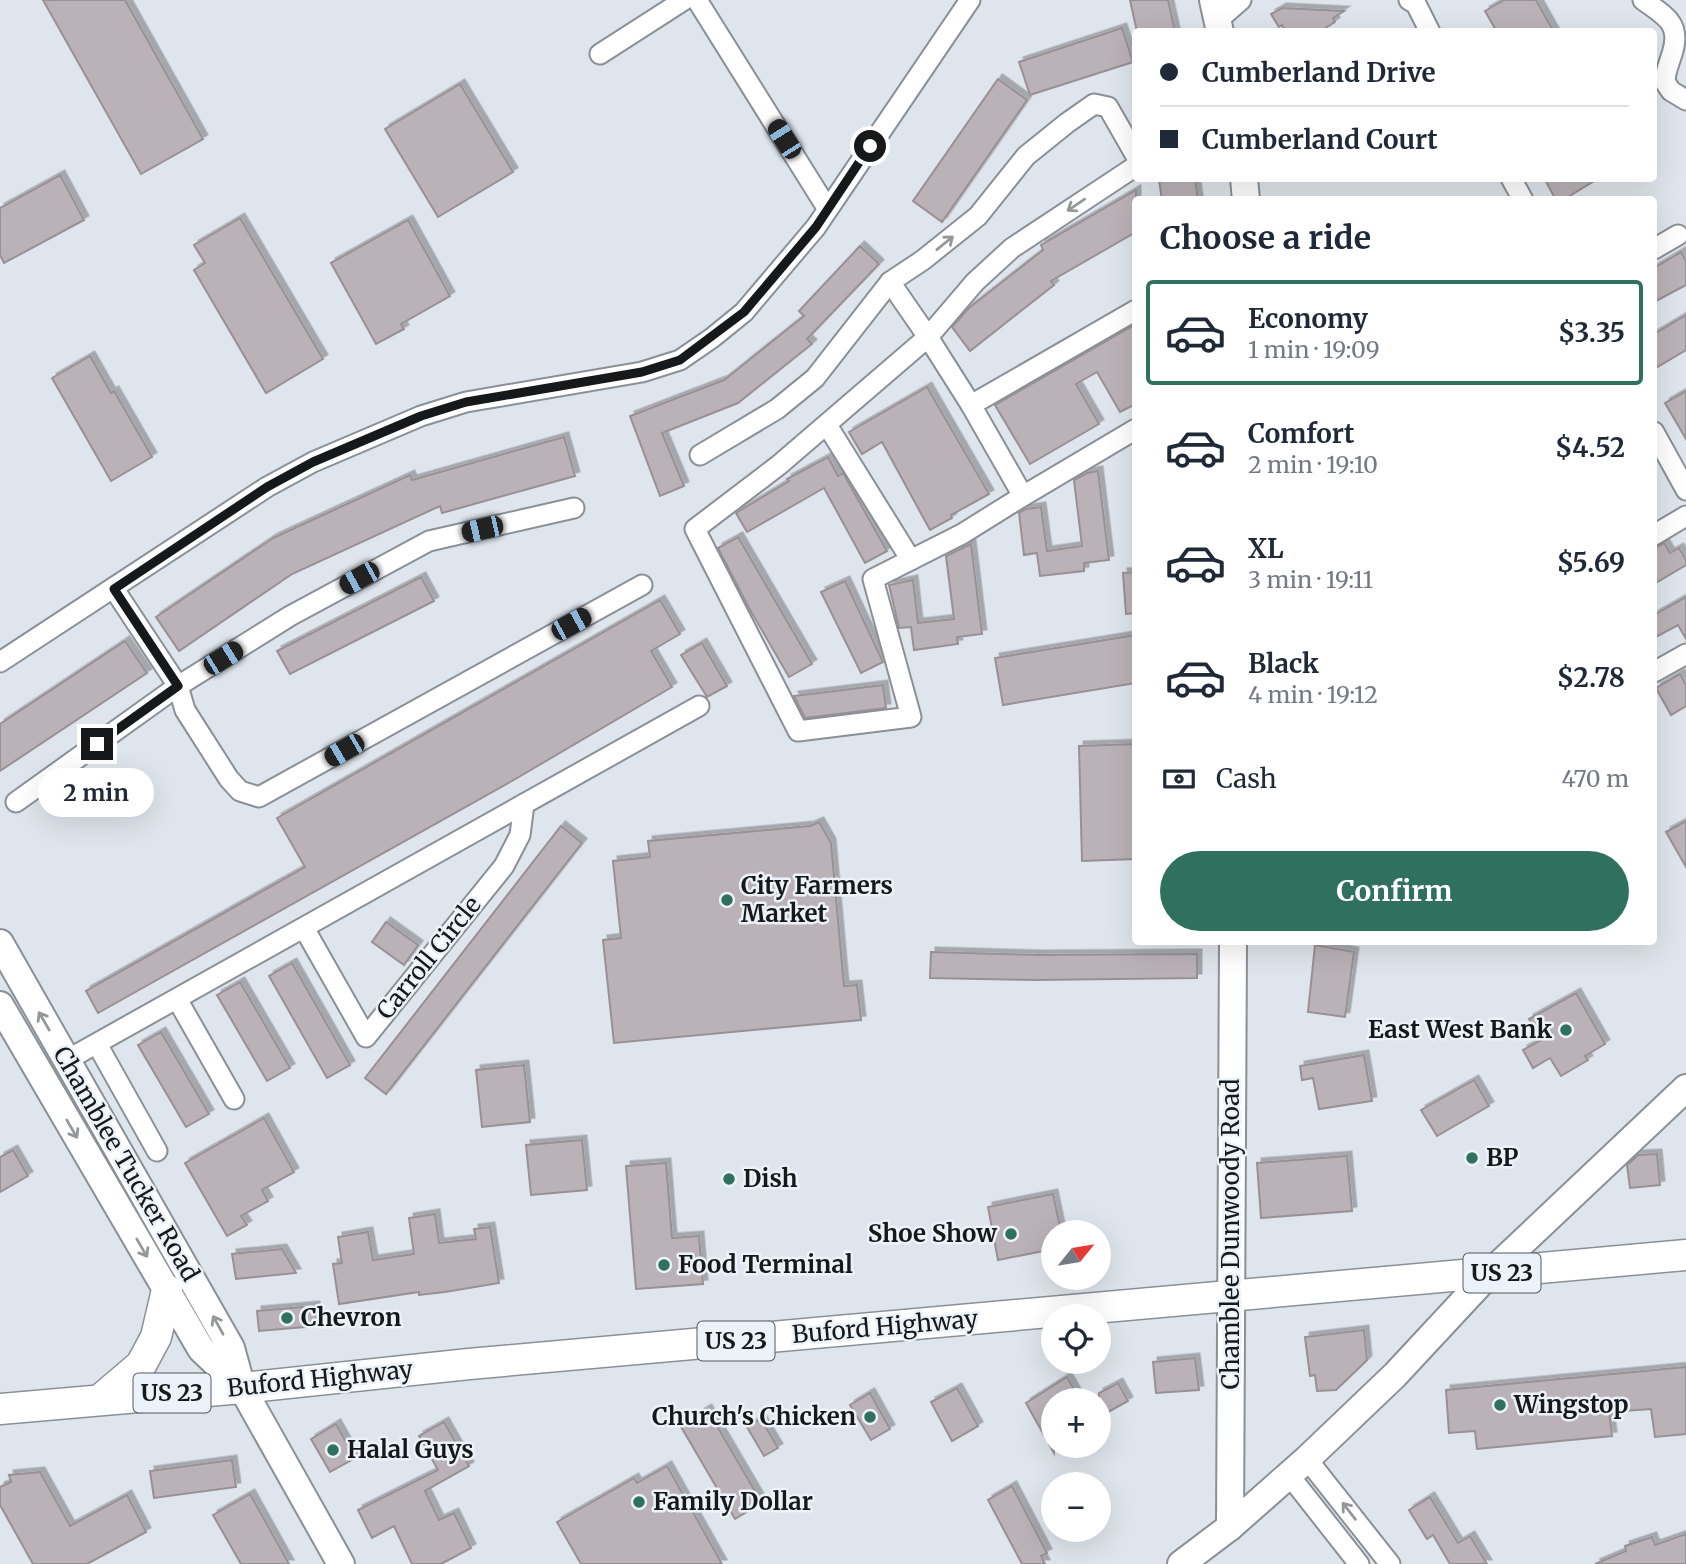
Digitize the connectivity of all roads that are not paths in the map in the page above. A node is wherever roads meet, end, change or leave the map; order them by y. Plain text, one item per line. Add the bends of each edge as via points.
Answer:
1 (684, 0) edge
2 (697, 0) edge
3 (970, 0) edge
4 (1241, 0) edge
5 (1409, 0) edge
6 (1643, 0) edge
7 (1217, 17) edge
8 (1428, 28) edge
9 (600, 54) dead end
10 (1686, 100) edge
11 (1132, 149) edge
12 (1132, 169) edge
13 (827, 208) junction
14 (1678, 235) dead end
15 (1657, 247) edge
16 (890, 282) junction
17 (1132, 312) edge
18 (928, 337) junction
19 (971, 405) junction
20 (827, 425) junction
21 (1132, 431) edge
22 (1657, 437) edge
23 (700, 455) dead end
24 (1686, 490) edge
25 (1023, 496) junction
26 (574, 508) dead end
27 (1686, 516) edge
28 (1657, 533) edge
29 (911, 560) junction
30 (642, 585) dead end
31 (114, 589) junction
32 (1686, 654) edge
33 (0, 662) edge
34 (1657, 670) edge
35 (178, 686) junction
36 (699, 706) dead end
37 (16, 802) dead end
38 (524, 804) junction
39 (304, 928) junction
40 (0, 943) edge
41 (1233, 945) edge
42 (177, 999) junction
43 (0, 1004) edge
44 (97, 1044) junction
45 (67, 1060) junction
46 (1686, 1088) edge
47 (234, 1099) dead end
48 (157, 1151) dead end
49 (1686, 1255) edge
50 (1489, 1274) junction
51 (167, 1290) junction
52 (1230, 1296) junction
53 (242, 1388) junction
54 (101, 1399) junction
55 (0, 1409) edge
56 (1298, 1467) junction
57 (1230, 1527) junction
58 (341, 1564) edge
59 (1181, 1564) edge
60 (1359, 1564) edge
61 (1390, 1564) edge

1 - 9 street
2 - 13 street
3 - 13 street
4 - 7 street
5 - 8 street via 1416,4
6 - 10 street via 1675,29 1665,82
16 -> 11 street via 978,216 1026,156 1094,104 1108,107
12 -> 18 street via 1012,248 975,282
13 - 31 street via 744,312 680,360 642,372 466,402 421,416 267,487
14 - 15 street
16 - 18 street
16 - 23 street via 816,379 777,409
17 - 19 street
18 - 19 street
18 - 20 street
19 - 25 street
20 - 29 street
20 - 29 street via 695,529 798,731 911,717 873,579
21 - 25 street
22 - 24 street
25 - 29 street
26 - 35 street via 429,541 290,616
27 - 28 street
30 - 35 street via 259,797 240,792 229,779 185,710
31 - 33 street
31 - 35 street
32 - 34 street
35 - 37 street
36 - 38 street
38 - 39 street
38 - 39 street, Carroll Circle via 520,835 504,866 366,1037
39 - 42 street
45 -> 40 street, Chamblee Tucker Road
41 - 52 street, Chamblee Dunwoody Road
42 - 44 street
42 - 47 street
43 -> 51 street, Chamblee Tucker Road
44 - 45 street
44 - 48 street
53 -> 45 street, Chamblee Tucker Road via 231,1348
46 - 50 street
49 - 50 main road, Buford Highway / US 23
50 - 52 main road, Buford Highway / US 23
50 - 56 street via 1395,1375
51 - 53 street, Chamblee Tucker Road via 201,1349
51 - 54 main road via 156,1337 141,1365
52 - 53 main road, Buford Highway / US 23
52 - 57 street, Chamblee Dunwoody Road
53 - 54 main road, Buford Highway / US 23
53 - 58 street, Chamblee Tucker Road
54 - 55 main road, Buford Highway / US 23
56 - 57 street
56 - 60 street
61 -> 56 street
57 - 59 street

